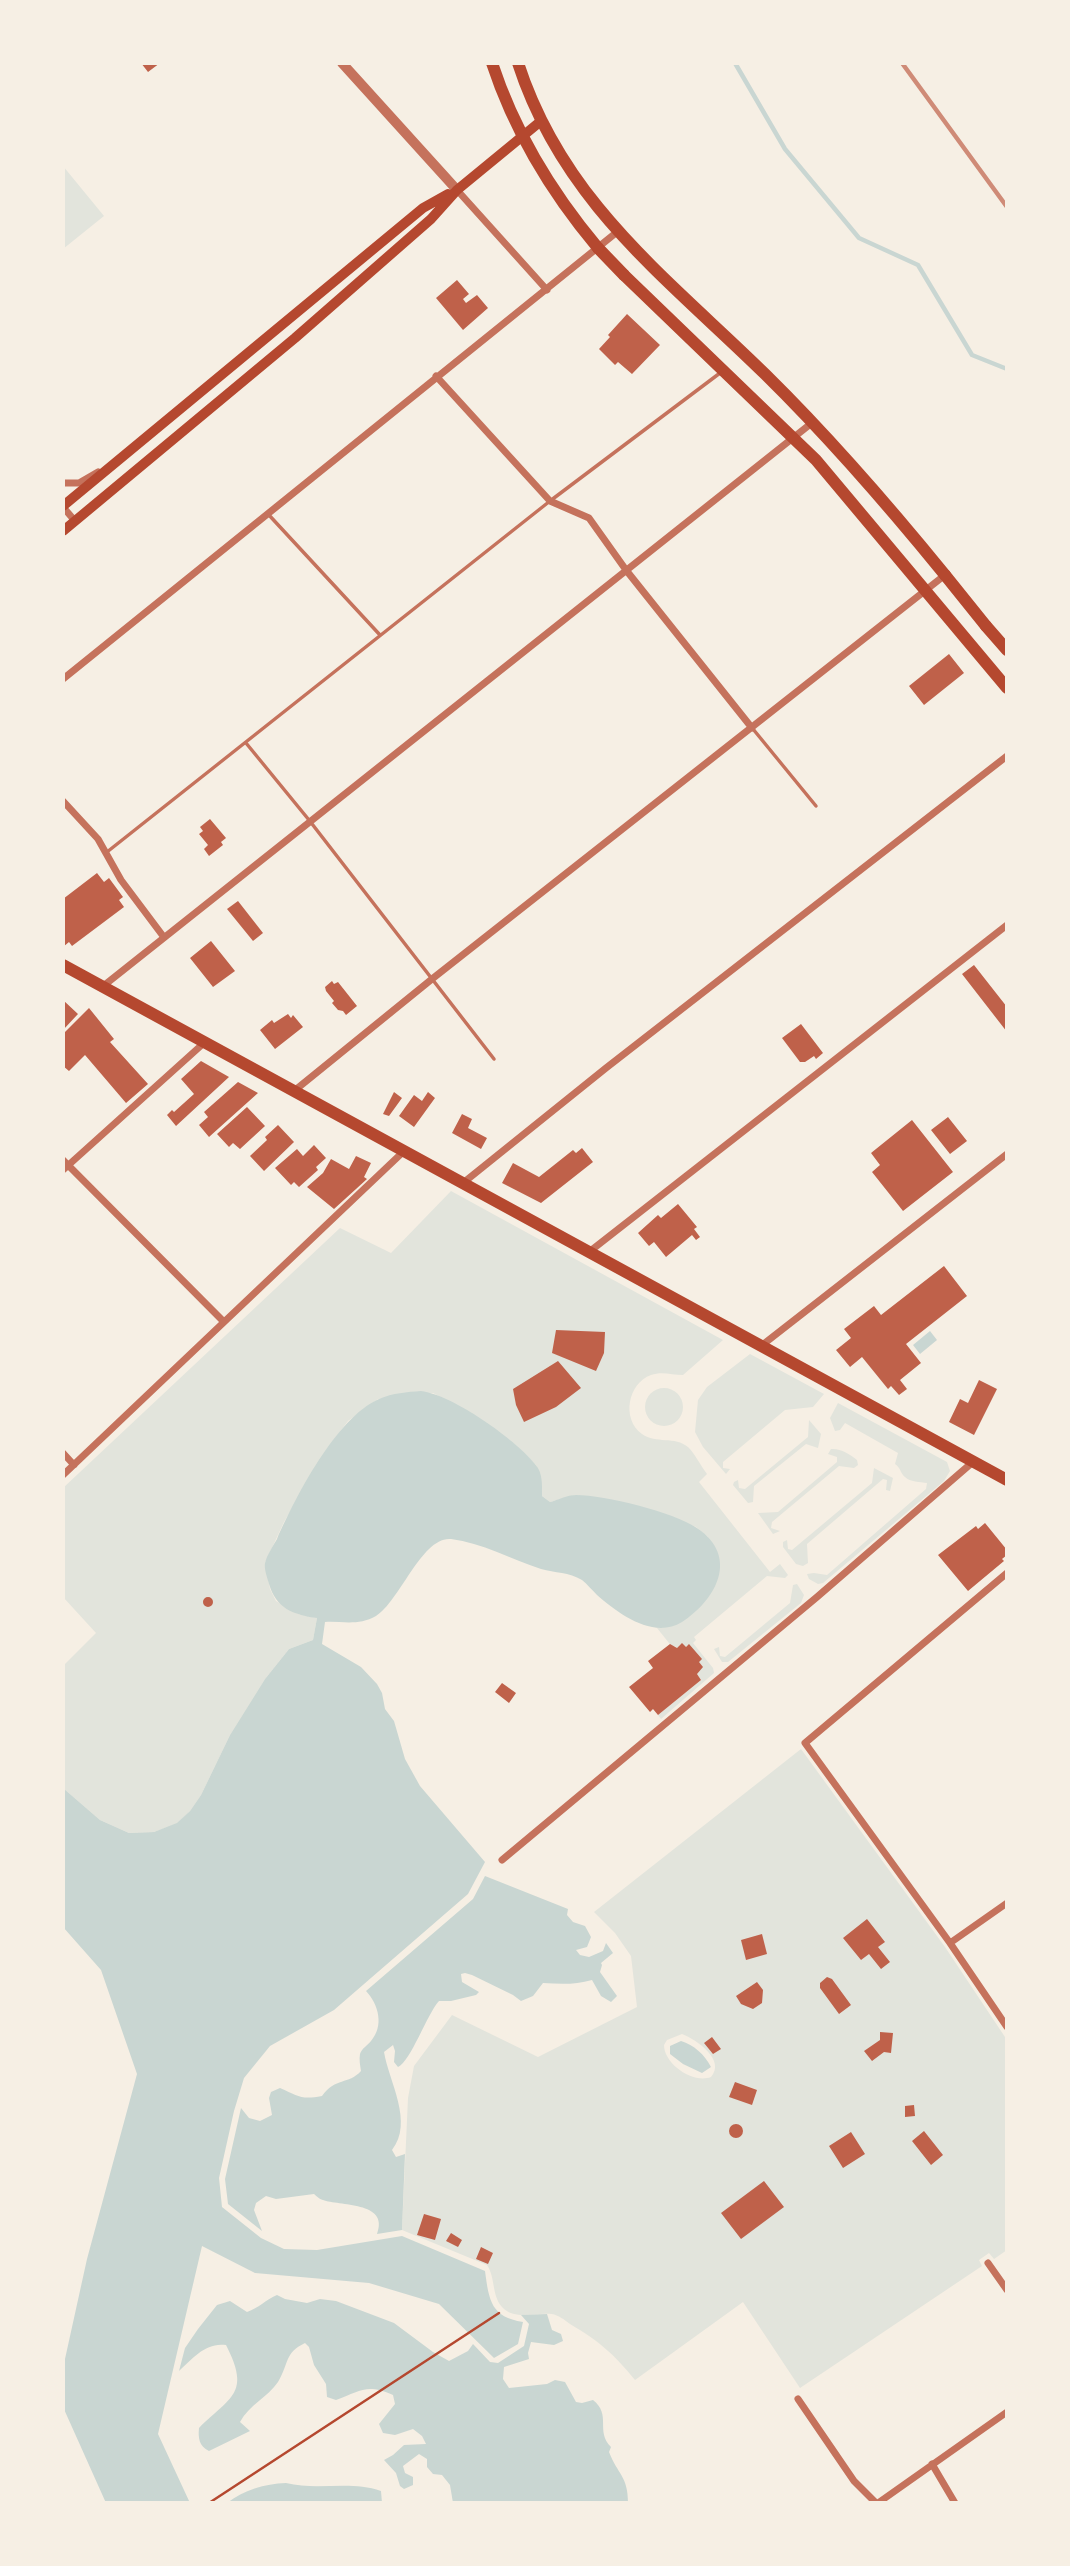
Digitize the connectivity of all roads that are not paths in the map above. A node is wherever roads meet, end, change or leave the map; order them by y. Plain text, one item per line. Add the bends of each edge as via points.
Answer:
1 (342, 63) edge
2 (492, 63) edge
3 (518, 63) edge
4 (541, 121) junction
5 (521, 137) junction
6 (457, 190) junction
7 (617, 232) junction
8 (598, 248) junction
9 (547, 290) junction
10 (724, 370) junction
11 (436, 376) junction
12 (813, 422) junction
13 (794, 437) junction
14 (120, 459) junction
15 (63, 483) edge
16 (550, 501) junction
17 (63, 506) edge
18 (268, 514) junction
19 (75, 521) junction
20 (63, 531) edge
21 (626, 570) junction
22 (945, 575) junction
23 (926, 590) junction
24 (380, 635) junction
25 (1007, 650) edge
26 (63, 679) edge
27 (1007, 688) edge
28 (752, 728) junction
29 (246, 743) junction
30 (1007, 756) edge
31 (63, 801) edge
32 (816, 806) dead end
33 (309, 820) junction
34 (107, 852) junction
35 (1007, 925) edge
36 (163, 936) junction
37 (63, 965) edge
38 (432, 979) junction
39 (102, 987) junction
40 (205, 1042) junction
41 (494, 1059) dead end
42 (294, 1091) junction
43 (403, 1152) junction
44 (1007, 1154) edge
45 (65, 1165) edge
46 (462, 1183) junction
47 (589, 1252) junction
48 (224, 1322) junction
49 (761, 1346) junction
50 (63, 1453) edge
51 (974, 1461) junction
52 (74, 1465) junction
53 (63, 1475) edge
54 (1007, 1480) edge
55 (1007, 1573) edge
56 (502, 1860) dead end
57 (1007, 1903) edge
58 (950, 1943) junction
59 (1007, 2027) edge
60 (988, 2263) dead end
61 (1007, 2290) edge
62 (797, 2399) dead end
63 (1007, 2412) edge
64 (932, 2464) junction
65 (877, 2503) edge
66 (955, 2503) edge

1 - 6 street
2 - 5 main road
3 - 4 main road
4 - 5 main road
4 - 7 main road via 576,179
5 - 6 main road
5 - 8 main road via 555,195
6 - 9 street
6 - 14 main road via 423,208
6 - 19 main road via 431,219 295,338
7 - 8 street
7 - 12 main road
8 - 9 street
8 - 10 main road
9 - 11 street
10 - 13 main road
10 - 16 lane
11 - 16 street
11 - 18 street
12 - 13 street
12 - 22 main road
13 - 21 street
13 - 23 main road
14 - 15 street via 79,483
14 - 17 main road
16 - 21 street via 589,518
16 - 24 lane
17 - 19 street
18 - 24 lane
18 - 26 street
19 - 20 main road
21 - 28 street
21 - 33 street
22 - 23 street
22 - 25 main road
23 - 27 main road
23 - 28 street
24 - 29 lane
28 - 32 lane
28 - 38 street
29 - 33 lane
29 - 34 lane
30 - 46 street
31 - 34 street
33 - 36 street
33 - 38 lane
34 - 36 street via 121,880
35 - 47 street
36 - 39 street
37 - 39 main road
38 - 41 lane
38 - 42 street
39 - 40 main road
40 - 42 main road
40 - 45 street
42 - 43 main road
43 - 46 main road
43 - 48 street
44 - 49 street
45 - 48 street
46 - 47 main road
47 - 49 main road
48 - 52 street
49 - 51 main road
50 - 52 street
51 - 54 main road
51 - 56 street
52 - 53 street
55 - 58 street via 805,1743
57 - 58 street
58 - 59 street
60 - 61 street
62 - 65 street via 854,2480
63 - 64 street
64 - 65 street
64 - 66 street

